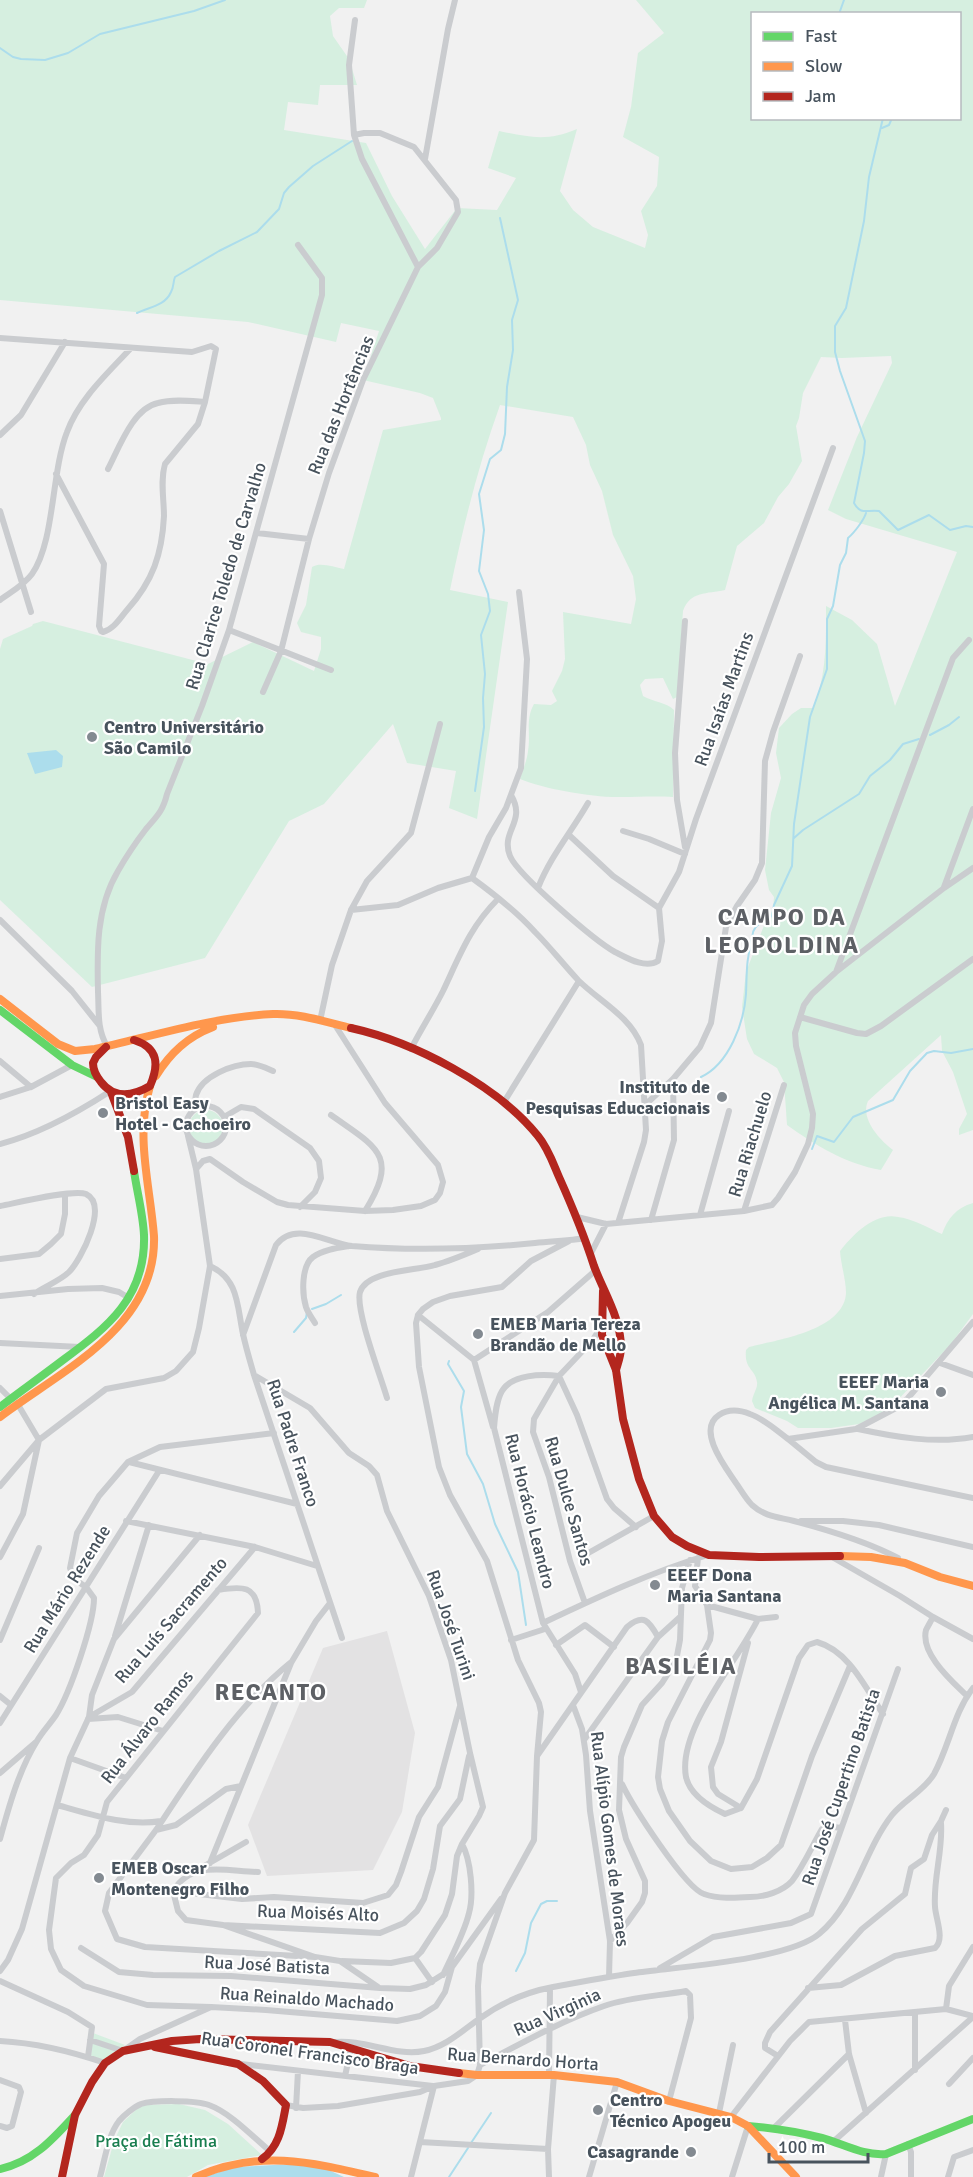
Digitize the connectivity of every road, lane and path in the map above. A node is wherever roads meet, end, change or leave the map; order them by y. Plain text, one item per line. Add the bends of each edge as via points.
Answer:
1 (455, 0) edge
2 (355, 20) dead end
3 (354, 135) junction
4 (425, 159) junction
5 (298, 245) dead end
6 (418, 267) junction
7 (2, 338) edge
8 (65, 342) junction
9 (0, 348) edge
10 (131, 348) junction
11 (206, 402) junction
12 (0, 435) edge
13 (833, 448) dead end
14 (108, 469) dead end
15 (56, 474) junction
16 (0, 511) edge
17 (257, 533) junction
18 (309, 539) junction
19 (23, 583) junction
20 (519, 592) dead end
21 (0, 600) edge
22 (31, 612) dead end
23 (686, 621) dead end
24 (229, 630) junction
25 (969, 640) dead end
26 (281, 651) junction
27 (800, 656) dead end
28 (331, 670) dead end
29 (263, 692) dead end
30 (440, 724) dead end
31 (511, 795) junction
32 (588, 803) dead end
33 (973, 809) edge
34 (623, 831) dead end
35 (569, 836) junction
36 (685, 851) junction
37 (973, 868) edge
38 (472, 878) junction
39 (538, 888) junction
40 (944, 888) junction
41 (498, 898) junction
42 (659, 908) junction
43 (351, 910) junction
44 (0, 920) edge
45 (973, 959) edge
46 (966, 964) junction
47 (973, 969) edge
48 (836, 972) junction
49 (579, 981) junction
50 (0, 999) edge
51 (0, 1010) edge
52 (251, 1016) junction
53 (800, 1017) junction
54 (320, 1021) junction
55 (333, 1023) junction
56 (99, 1025) junction
57 (134, 1040) junction
58 (107, 1046) junction
59 (411, 1049) junction
60 (0, 1061) edge
61 (72, 1065) junction
62 (273, 1071) dead end
63 (97, 1077) junction
64 (673, 1079) junction
65 (151, 1084) junction
66 (784, 1085) dead end
67 (31, 1087) junction
68 (110, 1092) junction
69 (0, 1096) edge
70 (504, 1102) junction
71 (645, 1105) junction
72 (195, 1109) junction
73 (729, 1111) dead end
74 (331, 1115) dead end
75 (224, 1117) junction
76 (188, 1136) junction
77 (195, 1143) junction
78 (0, 1144) edge
79 (210, 1159) junction
80 (196, 1169) junction
81 (64, 1195) junction
82 (0, 1206) edge
83 (300, 1207) junction
84 (365, 1210) junction
85 (744, 1211) junction
86 (700, 1215) junction
87 (577, 1217) junction
88 (651, 1220) junction
89 (618, 1223) junction
90 (606, 1224) junction
91 (585, 1238) junction
92 (569, 1241) junction
93 (349, 1246) junction
94 (481, 1248) junction
95 (591, 1253) junction
96 (0, 1259) edge
97 (210, 1266) junction
98 (596, 1269) junction
99 (603, 1290) junction
100 (34, 1294) junction
101 (0, 1296) edge
102 (129, 1298) junction
103 (418, 1315) junction
104 (973, 1322) edge
105 (315, 1323) dead end
106 (618, 1325) junction
107 (602, 1326) junction
108 (243, 1335) junction
109 (621, 1339) junction
110 (592, 1341) junction
111 (0, 1343) edge
112 (605, 1344) junction
113 (80, 1347) junction
114 (474, 1360) junction
115 (939, 1363) junction
116 (616, 1370) junction
117 (254, 1375) junction
118 (973, 1375) edge
119 (559, 1376) junction
120 (0, 1388) edge
121 (387, 1398) dead end
122 (13, 1401) junction
123 (0, 1407) edge
124 (0, 1417) edge
125 (494, 1428) junction
126 (856, 1429) junction
127 (274, 1433) junction
128 (973, 1437) edge
129 (788, 1439) junction
130 (39, 1440) junction
131 (128, 1462) junction
132 (159, 1471) junction
133 (0, 1486) edge
134 (973, 1498) edge
135 (297, 1504) junction
136 (654, 1516) junction
137 (126, 1521) junction
138 (794, 1521) junction
139 (149, 1525) junction
140 (636, 1527) junction
141 (200, 1535) junction
142 (255, 1547) junction
143 (973, 1547) edge
144 (39, 1548) dead end
145 (709, 1555) junction
146 (583, 1556) dead end
147 (829, 1556) junction
148 (0, 1557) edge
149 (699, 1558) junction
150 (690, 1560) junction
151 (905, 1563) junction
152 (317, 1566) junction
153 (973, 1586) edge
154 (86, 1587) junction
155 (218, 1590) junction
156 (330, 1603) junction
157 (585, 1603) junction
158 (707, 1605) junction
159 (680, 1617) junction
160 (776, 1617) dead end
161 (933, 1617) junction
162 (758, 1619) junction
163 (544, 1626) junction
164 (658, 1637) junction
165 (749, 1637) junction
166 (342, 1638) dead end
167 (114, 1639) junction
168 (973, 1639) edge
169 (0, 1640) edge
170 (511, 1640) junction
171 (556, 1645) junction
172 (614, 1647) junction
173 (291, 1663) junction
174 (850, 1666) junction
175 (898, 1669) dead end
176 (973, 1688) edge
177 (581, 1692) junction
178 (0, 1696) edge
179 (967, 1696) junction
180 (461, 1703) junction
181 (573, 1705) junction
182 (12, 1706) junction
183 (883, 1714) junction
184 (88, 1718) junction
185 (0, 1722) edge
186 (163, 1731) junction
187 (584, 1740) junction
188 (36, 1741) junction
189 (470, 1753) junction
190 (537, 1756) junction
191 (70, 1758) junction
192 (0, 1773) edge
193 (126, 1778) junction
194 (621, 1784) junction
195 (241, 1786) junction
196 (57, 1805) junction
197 (741, 1808) junction
198 (946, 1810) dead end
199 (103, 1817) junction
200 (161, 1821) junction
201 (941, 1821) junction
202 (841, 1828) junction
203 (156, 1830) junction
204 (0, 1839) edge
205 (246, 1842) dead end
206 (462, 1844) junction
207 (210, 1863) junction
208 (196, 1870) junction
209 (258, 1872) dead end
210 (173, 1891) junction
211 (505, 1893) junction
212 (223, 1925) junction
213 (610, 1941) junction
214 (973, 1947) edge
215 (81, 1948) dead end
216 (315, 1957) junction
217 (414, 1958) junction
218 (340, 1961) junction
219 (452, 1966) junction
220 (657, 1970) junction
221 (0, 1971) edge
222 (442, 1975) junction
223 (609, 1977) junction
224 (0, 1981) edge
225 (432, 1982) junction
226 (550, 1988) junction
227 (808, 1988) junction
228 (380, 1989) junction
229 (211, 2007) junction
230 (946, 2009) junction
231 (915, 2013) junction
232 (973, 2017) edge
233 (480, 2018) junction
234 (845, 2020) junction
235 (550, 2029) junction
236 (90, 2040) junction
237 (0, 2041) edge
238 (330, 2042) junction
239 (733, 2045) dead end
240 (147, 2046) junction
241 (351, 2049) junction
242 (123, 2051) junction
243 (849, 2054) junction
244 (778, 2056) junction
245 (88, 2057) junction
246 (973, 2058) edge
247 (105, 2063) junction
248 (238, 2064) junction
249 (480, 2065) junction
250 (915, 2070) junction
251 (298, 2071) junction
252 (477, 2075) junction
253 (552, 2075) junction
254 (345, 2076) junction
255 (0, 2080) edge
256 (617, 2082) junction
257 (949, 2084) dead end
258 (434, 2086) junction
259 (669, 2101) junction
260 (286, 2105) junction
261 (296, 2108) junction
262 (719, 2113) junction
263 (866, 2113) junction
264 (75, 2115) junction
265 (731, 2117) junction
266 (973, 2119) edge
267 (0, 2126) edge
268 (748, 2126) junction
269 (774, 2128) junction
270 (834, 2141) junction
271 (420, 2142) junction
272 (908, 2144) junction
273 (548, 2149) junction
274 (973, 2150) edge
275 (271, 2152) junction
276 (886, 2154) junction
277 (262, 2159) junction
278 (0, 2169) edge
279 (61, 2177) edge
280 (100, 2177) edge
281 (196, 2177) edge
282 (375, 2177) edge
283 (411, 2177) edge
284 (549, 2177) edge
285 (589, 2177) edge
286 (732, 2177) edge
287 (796, 2177) edge
288 (881, 2177) edge
289 (911, 2177) edge
290 (948, 2177) edge

1 - 4 street
2 - 3 street via 349,65
3 - 4 street, Rua das Hortências via 380,133 414,147
3 - 6 street via 362,159
4 - 6 street, Rua das Hortências via 459,208 437,248
5 - 17 street, Rua Clarice Toledo de Carvalho via 322,278 322,295
6 - 18 street, Rua das Hortências via 363,380
7 - 8 street
7 - 9 street
8 - 10 street
8 - 12 street via 21,415
10 - 11 street via 192,352 213,346 217,351
10 - 15 street via 78,410 67,432
11 - 14 street via 159,402 145,408
11 - 15 street via 196,429 165,464 164,517 154,572 133,604 113,627 103,632 99,626 104,564
13 - 36 street, Rua Isaías Martins
15 - 19 street via 45,544 37,565
16 - 19 street
17 - 18 street
17 - 24 street, Rua Clarice Toledo de Carvalho
18 - 26 street, Rua das Hortências
19 - 21 street
19 - 22 street
20 - 31 street via 527,659 521,768
23 - 36 street via 675,753
24 - 26 street
24 - 56 street, Rua Clarice Toledo de Carvalho via 164,807 108,891 98,933
25 - 48 street via 953,658
26 - 28 street
26 - 29 street, Rua das Hortências
27 - 64 street via 765,761 761,869 726,927 717,994 706,1035
30 - 43 street via 411,833 367,880
31 - 38 street
31 - 39 street via 518,814 508,838 508,853
32 - 35 street
33 - 40 street
34 - 36 street
35 - 39 street via 548,865
35 - 42 street via 613,876
36 - 42 street, Rua Isaías Martins via 673,885
37 - 40 street
38 - 41 street
38 - 43 street via 398,905
39 - 42 street via 614,951 646,964 658,961 662,941
40 - 48 street
41 - 49 street
41 - 59 street via 471,933
43 - 54 street
44 - 56 street via 72,991
45 - 46 street
46 - 47 street
46 - 53 street via 866,1034
48 - 53 street via 812,994
49 - 70 street
49 - 71 street via 637,1034
50 - 58 main road via 68,1049 83,1052
51 - 61 main road
52 - 54 main road via 290,1015
52 - 57 main road
52 - 65 main road via 189,1037 173,1050
53 - 85 street via 796,1046 813,1114 808,1144 795,1172 772,1205
54 - 55 main road
55 - 59 main road via 375,1033
55 - 84 street via 385,1102 438,1165 443,1182 440,1193 429,1204
56 - 58 street, Rua Clarice Toledo de Carvalho
57 - 58 main road
57 - 65 main road via 145,1043 155,1055
58 - 63 main road via 94,1059
59 - 70 main road via 438,1059
60 - 67 street
61 - 63 main road
61 - 67 street
62 - 72 street via 253,1064 218,1072 196,1095
63 - 68 main road
64 - 71 street
64 - 88 street via 674,1140
65 - 68 main road via 138,1093
65 - 122 main road via 142,1112 141,1139 154,1247 146,1289 115,1333
66 - 85 street, Rua Riachuelo
67 - 69 street
68 - 78 street via 24,1138
68 - 102 main road via 128,1137 144,1233 141,1270
70 - 87 main road via 547,1150
71 - 89 street via 644,1142
72 - 75 street via 207,1106
72 - 76 street via 186,1121
73 - 86 street
74 - 84 street via 373,1146 382,1162 380,1182
75 - 77 street via 225,1131 216,1143
75 - 83 street via 241,1107 254,1108 310,1148 319,1161 321,1178 315,1192
76 - 77 street
76 - 80 street
77 - 79 street
79 - 80 street
79 - 83 street via 278,1202
80 - 97 street
81 - 82 street
81 - 96 street via 61,1234 39,1254
81 - 100 street via 84,1193 92,1199 95,1206 88,1243 68,1273
83 - 84 street
85 - 86 street
86 - 88 street
87 - 90 street
87 - 91 main road
88 - 89 street
89 - 90 street
90 - 95 street
91 - 92 street
91 - 95 main road
92 - 94 street
92 - 103 street via 531,1261 502,1287 440,1299
93 - 94 street
93 - 105 street via 321,1252 306,1266 304,1300
93 - 108 street via 298,1233 281,1238 268,1262
94 - 121 street via 435,1266 384,1274 365,1283 360,1308
95 - 98 main road
97 - 108 street, Rua Padre Franco via 221,1271 236,1293
97 - 130 street via 197,1339 184,1363 164,1378 106,1389
98 - 99 main road
98 - 114 street via 548,1312
99 - 106 main road
99 - 107 main road
100 - 101 street
100 - 102 street via 102,1288
102 - 113 main road via 115,1319
103 - 114 street
103 - 170 street via 419,1367 438,1467 487,1561
104 - 115 street
106 - 107 street
106 - 109 main road
107 - 110 street
107 - 112 main road
108 - 117 street, Rua Padre Franco
109 - 112 street
109 - 116 main road
110 - 112 street
110 - 119 street
111 - 113 street
112 - 116 main road
113 - 122 main road
114 - 125 street
115 - 118 street
115 - 126 street via 896,1408
116 - 136 main road via 629,1445
117 - 127 street, Rua Padre Franco
117 - 180 street, Rua José Turini via 310,1408 349,1453 378,1475 390,1520 429,1596
119 - 125 street, Rua Horácio Leandro via 537,1375 506,1386 499,1399
119 - 140 street via 607,1499
119 - 157 street, Rua Dulce Santos via 534,1419 533,1432
120 - 122 street
122 - 123 main road
122 - 124 main road
122 - 130 street
125 - 163 street, Rua Horácio Leandro
126 - 128 street via 920,1439
126 - 129 street
127 - 131 street via 160,1447
127 - 135 street, Rua Padre Franco
129 - 134 street via 826,1467
129 - 138 street via 767,1423 739,1410 722,1413 711,1425 713,1444 725,1468 751,1504 770,1516
130 - 133 street
130 - 148 street via 23,1514
131 - 132 street
131 - 154 street via 99,1496 77,1533 70,1568 74,1579
132 - 135 street
132 - 137 street, Rua Mário Rezende
135 - 152 street, Rua Padre Franco
136 - 140 street
136 - 145 main road via 672,1537
137 - 139 street
137 - 154 street, Rua Mário Rezende
138 - 143 street via 879,1525
138 - 151 street via 881,1549
139 - 141 street
139 - 167 street
140 - 146 street
141 - 142 street
141 - 167 street
142 - 152 street
142 - 155 street, Rua Luís Sacramento
144 - 169 street
145 - 147 main road
145 - 149 street
147 - 151 main road
147 - 161 street
149 - 150 street
149 - 158 street via 695,1586
150 - 157 street
150 - 159 street
151 - 153 main road
152 - 156 street, Rua Padre Franco
154 - 182 street, Rua Mário Rezende
154 - 188 street via 94,1598 89,1629 57,1714
155 - 184 street, Rua Luís Sacramento via 132,1692
155 - 186 street, Rua Álvaro Ramos via 237,1587 250,1591 257,1600 258,1613
156 - 166 street, Rua Padre Franco
156 - 173 street
157 - 163 street
158 - 162 street
158 - 174 street via 710,1640 668,1722 658,1759 660,1789 669,1811 690,1841 711,1861 731,1869 752,1867 781,1845 812,1756
159 - 164 street
159 - 194 street via 676,1660 642,1705 621,1757
160 - 162 street
161 - 168 street
161 - 179 street via 926,1634 931,1653
162 - 165 street
163 - 170 street
163 - 171 street
164 - 172 street via 649,1622 639,1620 627,1627
164 - 187 street
165 - 197 street via 711,1767 713,1787 718,1794
165 - 197 street via 697,1723 686,1757 686,1779 707,1805 725,1814
167 - 184 street via 92,1695
170 - 190 street via 538,1703
171 - 172 street via 585,1625
171 - 177 street via 575,1674
172 - 177 street
173 - 195 street
173 - 200 street via 234,1720
174 - 183 street
174 - 197 street via 828,1645 813,1642 804,1650 757,1779
175 - 183 street, Rua José Cupertino Batista
176 - 179 street
177 - 181 street
178 - 182 street
179 - 220 street via 934,1774 892,1815 843,1907 818,1935 800,1945 763,1955
180 - 189 street, Rua José Turini
180 - 210 street via 438,1787 419,1816 396,1885 388,1895 363,1903 274,1897 242,1899
181 - 187 street, Rua Alípio Gomes de Moraes
181 - 190 street
182 - 185 street, Rua Mário Rezende
183 - 202 street, Rua José Cupertino Batista
184 - 186 street via 118,1717
184 - 191 street
186 - 193 street, Rua Álvaro Ramos
187 - 213 street, Rua Alípio Gomes de Moraes via 590,1811
188 - 192 street
188 - 204 street via 11,1798
189 - 206 street, Rua José Turini via 483,1807
189 - 212 street, Rua Moisés Alto via 460,1799 440,1826 424,1899 404,1923 380,1933
190 - 211 street via 534,1840
191 - 193 street
191 - 196 street
193 - 199 street, Rua Álvaro Ramos via 107,1803
194 - 202 street via 662,1847 702,1894 735,1898 776,1892 791,1881 822,1829
194 - 213 street via 619,1810 626,1839 645,1881 645,1893 627,1923
195 - 203 street via 226,1789 176,1825
195 - 207 street
196 - 199 street
196 - 221 street via 22,1929
198 - 201 street
199 - 200 street via 149,1824
199 - 229 street, Rua Álvaro Ramos via 98,1834 84,1855 56,1878 49,1930 51,1948 61,1970 84,1986 147,2005
200 - 203 street
201 - 227 street via 924,1859 911,1868 905,1894 862,1929
201 - 227 street via 942,1843 934,1883 938,1945 896,1956 841,1985
202 - 220 street, Rua José Cupertino Batista via 811,1914 791,1923 713,1937
203 - 216 street via 109,1893 105,1911 117,1940 145,1947
205 - 207 street
206 - 217 street, Rua José Turini via 446,1915
206 - 222 street via 471,1869 470,1912
207 - 208 street
208 - 209 street
208 - 210 street via 180,1880
210 - 212 street via 178,1911 186,1920
211 - 219 street, Rua Reinaldo Machado
211 - 233 street via 480,1964
212 - 216 street
213 - 223 street, Rua Alípio Gomes de Moraes
214 - 230 street via 949,1986
215 - 228 street, Rua José Batista via 119,1971
216 - 218 street
217 - 218 street via 391,1963
217 - 225 street
218 - 228 street
219 - 222 street, Rua José Batista
219 - 229 street, Rua Reinaldo Machado via 445,1992 436,2006 420,2016 397,2021
220 - 223 street
222 - 225 street, Rua José Batista
223 - 226 street
224 - 236 street via 92,2027
225 - 228 street, Rua José Batista via 410,1989
226 - 233 street via 506,2002
226 - 235 street
227 - 244 street via 765,2043 767,2051
229 - 242 street, Rua Reinaldo Machado via 140,2039
230 - 231 street
230 - 232 street
231 - 234 street
231 - 250 street
232 - 250 street
233 - 238 street via 450,2040 422,2052
233 - 249 street
234 - 243 street
234 - 244 street via 809,2022
235 - 249 street, Rua Virginia
235 - 253 street
235 - 259 street, Rua Virginia via 621,2001 686,1991 690,1995 691,2018
236 - 242 street
236 - 245 street
237 - 245 street via 24,2042
238 - 240 main road, Rua Bernardo Horta via 200,2039
238 - 241 main road, Rua Bernardo Horta
239 - 262 street
240 - 242 main road, Rua Bernardo Horta
240 - 248 main road, Rua Coronel Francisco Braga
241 - 252 main road, Rua Bernardo Horta via 410,2066
241 - 254 street
242 - 247 main road
243 - 263 street
243 - 269 street
244 - 265 street
245 - 247 street
246 - 257 street
247 - 264 main road
248 - 251 street, Rua Coronel Francisco Braga
248 - 260 main road via 263,2081
249 - 252 street
250 - 263 street
251 - 254 street, Rua Coronel Francisco Braga
251 - 261 street
252 - 253 main road, Rua Bernardo Horta
252 - 258 street via 468,2081
253 - 256 main road, Rua Bernardo Horta
253 - 273 street
254 - 258 street, Rua Coronel Francisco Braga
255 - 267 street via 19,2087 21,2092 12,2126
256 - 259 main road, Rua Bernardo Horta
256 - 285 street
258 - 261 street via 420,2092 338,2106
258 - 271 street
259 - 262 main road, Rua Bernardo Horta
260 - 261 street
260 - 275 main road via 278,2140
262 - 265 main road, Rua Bernardo Horta
263 - 270 street
264 - 278 main road via 25,2161
264 - 279 main road
265 - 268 main road, Rua Bernardo Horta
266 - 272 main road
268 - 269 main road
268 - 286 street
268 - 287 main road, Rua Bernardo Horta
269 - 270 main road
270 - 276 main road via 858,2152
271 - 273 street
271 - 283 street
272 - 276 main road
272 - 289 street
273 - 284 street
274 - 290 street via 954,2157
275 - 277 main road
275 - 280 street via 208,2104 146,2103 119,2121
276 - 288 street
277 - 281 main road via 222,2166
277 - 282 main road via 324,2164

